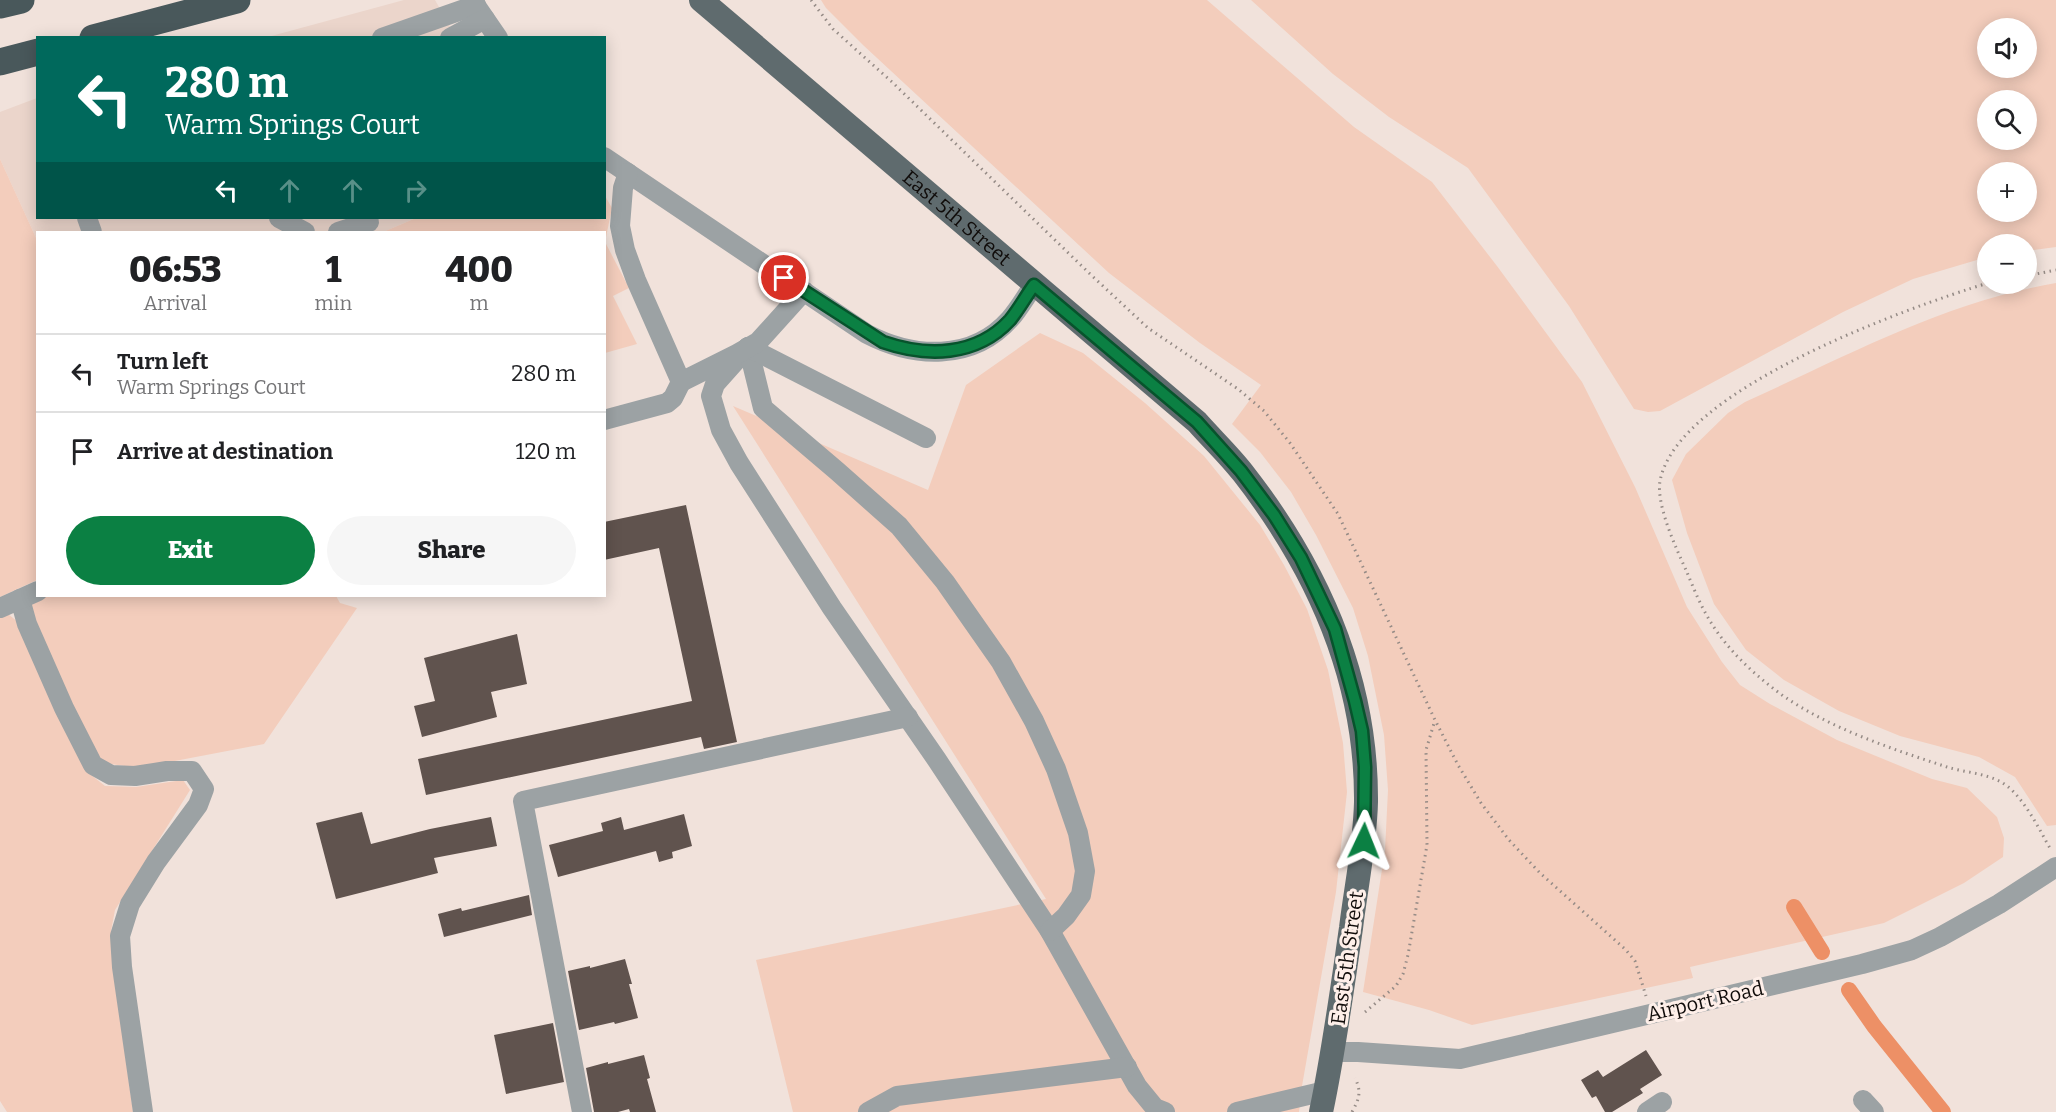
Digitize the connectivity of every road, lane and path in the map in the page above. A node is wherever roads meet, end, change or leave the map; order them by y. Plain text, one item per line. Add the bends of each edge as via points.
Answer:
1 (21, 0) edge
2 (237, 0) edge
3 (701, 0) edge
4 (812, 0) edge
5 (0, 5) edge
6 (478, 8) edge
7 (101, 36) edge
8 (388, 36) edge
9 (452, 36) edge
10 (497, 36) edge
11 (36, 53) edge
12 (0, 62) edge
13 (606, 158) edge
14 (628, 173) junction
15 (281, 219) edge
16 (369, 222) dead end
17 (302, 231) edge
18 (341, 231) edge
19 (2056, 270) edge
20 (2037, 274) edge
21 (1034, 285) junction
22 (1977, 286) edge
23 (804, 291) junction
24 (748, 347) junction
25 (681, 382) junction
26 (606, 419) edge
27 (926, 438) dead end
28 (29, 595) edge
29 (0, 608) edge
30 (908, 717) junction
31 (1435, 720) junction
32 (2056, 857) edge
33 (2056, 867) edge
34 (1050, 931) junction
35 (1365, 1012) dead end
36 (1650, 1014) junction
37 (1333, 1052) junction
38 (1127, 1067) junction
39 (1355, 1078) dead end
40 (1323, 1101) edge
41 (143, 1112) edge
42 (582, 1112) edge
43 (868, 1112) edge
44 (1165, 1112) edge
45 (1237, 1112) edge
46 (1352, 1112) edge

1 - 5 highway
2 - 7 highway
3 - 21 main road, East 5th Street
4 - 31 path via 833,29 1148,327 1264,411 1338,514
6 - 8 street
6 - 9 street
6 - 10 street
11 - 12 highway
13 - 14 street
14 - 23 street
14 - 25 street via 622,188 620,226 625,250
15 - 17 street
16 - 18 street
19 - 20 path
21 - 23 street via 999,329 972,345 936,353 883,342
21 - 37 main road, East 5th Street via 1197,422 1241,471 1301,558 1335,629 1362,731 1366,801 1364,841
22 - 32 path via 1858,329 1719,404 1695,424 1665,464 1659,484 1662,507 1706,614 1748,668 1821,718 1899,751 1999,781 2023,805
23 - 24 street via 758,342
24 - 25 street
24 - 27 street
24 - 30 street via 715,384 711,396 721,430 832,608
24 - 34 street via 763,408 898,526 945,582 1001,662 1034,721 1078,833 1085,871 1081,895
25 - 26 street via 667,403
28 - 29 street
28 - 41 street via 32,634 93,765 111,775 192,771 204,789 198,805 130,904 120,936
30 - 34 street
30 - 42 street via 524,801
31 - 35 path via 1426,750 1427,845 1408,955 1396,986
31 - 36 path via 1481,803 1509,840 1635,961
33 - 36 street, Airport Road via 1999,904 1912,950
34 - 38 street
36 - 37 street, Airport Road via 1460,1059
37 - 40 main road, East 5th Street
38 - 43 street via 897,1096
38 - 44 street via 1155,1108
39 - 46 path via 1360,1096
40 - 45 street

